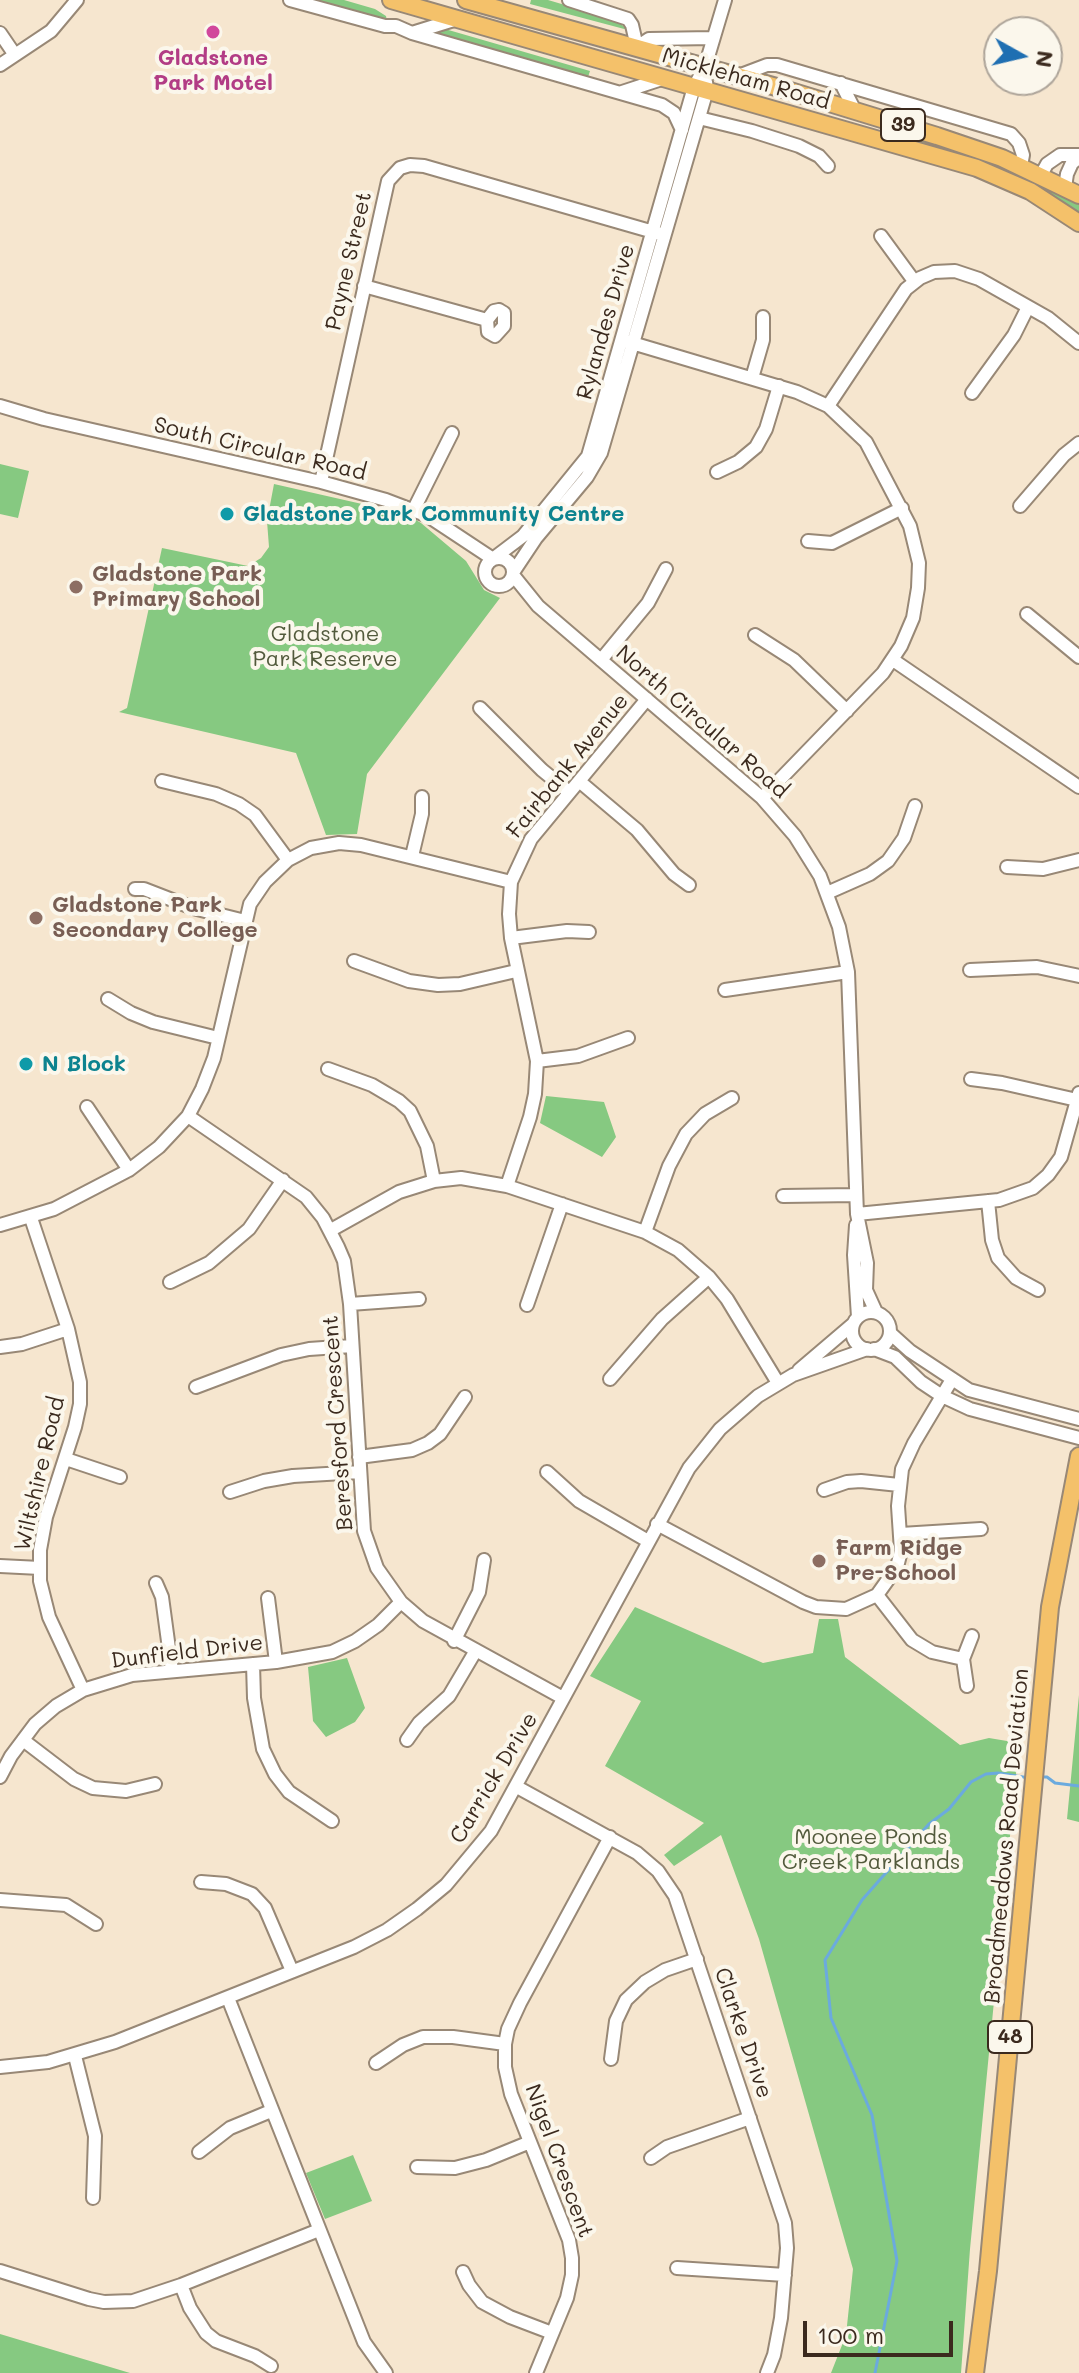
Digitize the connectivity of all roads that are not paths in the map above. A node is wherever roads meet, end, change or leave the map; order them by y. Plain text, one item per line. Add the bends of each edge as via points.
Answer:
1 (77, 0) edge
2 (290, 0) edge
3 (391, 0) edge
4 (466, 0) edge
5 (569, 0) edge
6 (725, 0) edge
7 (457, 19) junction
8 (0, 33) edge
9 (412, 33) junction
10 (713, 38) junction
11 (637, 47) junction
12 (15, 55) junction
13 (0, 65) edge
14 (705, 67) junction
15 (738, 76) junction
16 (665, 78) junction
17 (841, 83) junction
18 (701, 88) junction
19 (621, 93) junction
20 (855, 111) junction
21 (699, 118) junction
22 (682, 130) junction
23 (1079, 156) edge
24 (828, 166) dead end
25 (1021, 166) junction
26 (1041, 175) junction
27 (1072, 191) edge
28 (1079, 223) edge
29 (658, 233) junction
30 (881, 236) dead end
31 (914, 281) junction
32 (364, 286) junction
33 (1028, 307) junction
34 (763, 317) dead end
35 (487, 320) dead end
36 (628, 342) junction
37 (1079, 343) edge
38 (752, 378) junction
39 (779, 386) junction
40 (972, 393) dead end
41 (0, 406) edge
42 (828, 406) junction
43 (0, 414) edge
44 (44, 419) junction
45 (452, 433) dead end
46 (1079, 443) edge
47 (717, 472) dead end
48 (321, 482) junction
49 (571, 487) junction
50 (1020, 506) dead end
51 (902, 508) junction
52 (414, 509) junction
53 (808, 541) dead end
54 (491, 562) junction
55 (666, 569) dead end
56 (514, 573) junction
57 (500, 587) junction
58 (538, 606) junction
59 (1027, 614) dead end
60 (755, 635) dead end
61 (1079, 657) edge
62 (601, 660) junction
63 (893, 660) junction
64 (647, 699) junction
65 (480, 708) dead end
66 (847, 711) junction
67 (162, 781) dead end
68 (579, 781) junction
69 (1079, 787) edge
70 (569, 792) junction
71 (422, 797) dead end
72 (762, 798) junction
73 (915, 806) dead end
74 (412, 856) junction
75 (288, 860) junction
76 (1079, 860) edge
77 (1007, 867) dead end
78 (511, 882) junction
79 (689, 885) dead end
80 (135, 889) dead end
81 (827, 893) junction
82 (245, 921) junction
83 (589, 932) dead end
84 (511, 938) junction
85 (354, 961) dead end
86 (970, 970) dead end
87 (516, 971) junction
88 (848, 972) junction
89 (1079, 976) edge
90 (725, 990) dead end
91 (108, 999) dead end
92 (218, 1038) junction
93 (628, 1038) dead end
94 (537, 1061) junction
95 (328, 1069) dead end
96 (971, 1079) dead end
97 (1078, 1097) edge
98 (732, 1098) dead end
99 (87, 1107) dead end
100 (188, 1116) junction
101 (129, 1170) junction
102 (283, 1180) junction
103 (434, 1181) junction
104 (507, 1186) junction
105 (856, 1195) junction
106 (783, 1196) dead end
107 (988, 1201) junction
108 (562, 1204) junction
109 (857, 1214) junction
110 (31, 1218) junction
111 (0, 1225) edge
112 (331, 1230) junction
113 (645, 1232) junction
114 (709, 1277) junction
115 (170, 1282) dead end
116 (1038, 1290) dead end
117 (419, 1299) dead end
118 (350, 1304) junction
119 (527, 1305) dead end
120 (876, 1312) junction
121 (856, 1321) junction
122 (68, 1329) junction
123 (890, 1333) junction
124 (833, 1339) junction
125 (352, 1346) junction
126 (0, 1347) edge
127 (870, 1349) junction
128 (843, 1358) junction
129 (793, 1375) junction
130 (610, 1379) dead end
131 (951, 1381) junction
132 (778, 1383) junction
133 (196, 1387) dead end
134 (942, 1396) junction
135 (465, 1397) dead end
136 (1014, 1402) junction
137 (1079, 1419) edge
138 (1011, 1421) junction
139 (1079, 1438) edge
140 (1079, 1456) edge
141 (359, 1457) junction
142 (66, 1459) junction
143 (360, 1472) junction
144 (547, 1472) dead end
145 (120, 1477) dead end
146 (899, 1485) junction
147 (824, 1490) dead end
148 (230, 1492) dead end
149 (657, 1524) junction
150 (981, 1529) dead end
151 (901, 1534) junction
152 (648, 1541) junction
153 (484, 1560) dead end
154 (0, 1566) edge
155 (40, 1568) junction
156 (156, 1583) dead end
157 (877, 1595) junction
158 (268, 1598) dead end
159 (401, 1602) junction
160 (972, 1636) dead end
161 (454, 1641) junction
162 (475, 1652) junction
163 (963, 1659) junction
164 (276, 1662) junction
165 (253, 1664) junction
166 (172, 1671) junction
167 (967, 1686) dead end
168 (83, 1690) junction
169 (563, 1698) junction
170 (23, 1740) junction
171 (407, 1740) dead end
172 (0, 1777) edge
173 (155, 1784) dead end
174 (517, 1787) junction
175 (332, 1821) dead end
176 (610, 1837) junction
177 (201, 1882) dead end
178 (0, 1900) edge
179 (96, 1924) dead end
180 (697, 1959) junction
181 (292, 1971) junction
182 (228, 1998) junction
183 (505, 2044) junction
184 (75, 2056) junction
185 (611, 2059) dead end
186 (376, 2063) dead end
187 (0, 2067) edge
188 (271, 2111) junction
189 (750, 2118) junction
190 (530, 2142) junction
191 (199, 2152) dead end
192 (651, 2158) dead end
193 (417, 2167) dead end
194 (93, 2198) dead end
195 (319, 2230) junction
196 (677, 2268) dead end
197 (0, 2271) edge
198 (988, 2271) junction
199 (463, 2272) dead end
200 (785, 2275) junction
201 (181, 2285) junction
202 (552, 2333) junction
203 (271, 2366) dead end
204 (386, 2373) edge
205 (536, 2373) edge
206 (767, 2373) edge
207 (975, 2373) edge
208 (985, 2373) edge

1 - 12 street via 51,31
2 - 9 street
3 - 7 main road, Mickleham Road / 39
4 - 11 main road, Mickleham Road / 39
5 - 11 street, Mickleham Road via 628,19
6 - 10 street
7 - 9 street
7 - 16 main road, Mickleham Road / 39
8 - 12 street
9 - 19 street
10 - 11 street via 649,39
10 - 14 street
11 - 14 main road, Mickleham Road / 39
12 - 13 street
14 - 15 main road, Mickleham Road / 39
14 - 18 street
15 - 17 street, Mickleham Road via 777,65
15 - 20 main road, Mickleham Road / 39
16 - 18 main road, Mickleham Road / 39
16 - 19 street
17 - 20 street
17 - 25 street, Mickleham Road via 1011,134 1023,155
18 - 21 street, Rylandes Drive
18 - 22 street, Rylandes Drive
18 - 28 main road, Mickleham Road / 39 via 996,175
19 - 22 street via 668,107
20 - 25 main road, Mickleham Road / 39
21 - 24 street via 799,146
21 - 29 street, Rylandes Drive
22 - 29 street, Rylandes Drive
23 - 26 street via 1060,155
23 - 27 street via 1067,174
25 - 26 main road, Mickleham Road / 39
26 - 27 main road, Mickleham Road / 39
29 - 32 street, Payne Street via 410,165 388,181
29 - 36 street, Rylandes Drive
30 - 31 street
31 - 33 street via 941,271 965,273
31 - 42 street
32 - 35 street
32 - 48 street, Payne Street
33 - 37 street
33 - 40 street
34 - 38 street via 763,340
36 - 38 street
36 - 49 street, Rylandes Drive via 591,448
38 - 39 street
39 - 42 street
39 - 47 street via 756,447
41 - 44 street, South Circular Road
42 - 51 street via 866,442
43 - 44 street, South Circular Road
44 - 48 street, South Circular Road
45 - 52 street
46 - 50 street
48 - 52 street, South Circular Road
49 - 54 street, Rylandes Drive
49 - 56 street, Rylandes Drive
51 - 53 street via 832,543
51 - 63 street via 919,575 913,618
52 - 54 street, South Circular Road
54 - 56 street via 507,560
54 - 57 street via 488,582
55 - 62 street via 648,603
56 - 57 street
56 - 58 street, North Circular Road
57 - 58 street, North Circular Road
58 - 62 street, North Circular Road
59 - 61 street
60 - 66 street via 794,660
62 - 64 street, North Circular Road
63 - 66 street
63 - 69 street
64 - 68 street, Fairbank Avenue
64 - 72 street, North Circular Road
65 - 70 street
66 - 72 street
67 - 75 street via 239,804 255,815
68 - 70 street, Fairbank Avenue
68 - 79 street via 637,830
70 - 78 street, Fairbank Avenue via 531,839
71 - 74 street
72 - 81 street, North Circular Road via 800,843
73 - 81 street via 904,838 888,861
74 - 75 street via 339,843 311,848
74 - 78 street
75 - 82 street via 265,882
76 - 77 street via 1043,869
78 - 84 street, Fairbank Avenue
80 - 82 street
81 - 88 street, North Circular Road
82 - 92 street
83 - 84 street
84 - 87 street, Fairbank Avenue
85 - 87 street via 409,981 438,985
86 - 89 street via 1037,967
87 - 94 street, Fairbank Avenue
88 - 90 street
88 - 105 street, North Circular Road
91 - 92 street via 153,1022
92 - 100 street
93 - 94 street via 578,1056
94 - 104 street, Fairbank Avenue via 530,1117
95 - 103 street via 372,1085 410,1111 427,1146
96 - 97 street
97 - 107 street via 1056,1166 1033,1188
98 - 113 street via 705,1114 686,1134
99 - 101 street
100 - 101 street
100 - 102 street, Beresford Crescent
101 - 110 street
102 - 112 street, Beresford Crescent via 306,1197
102 - 115 street via 249,1229 209,1263
103 - 104 street via 475,1178
103 - 112 street via 399,1192
104 - 108 street
105 - 106 street
105 - 109 street, North Circular Road
107 - 109 street
107 - 116 street via 998,1258 1016,1278
108 - 113 street
108 - 119 street
109 - 120 street, North Circular Road via 867,1263 866,1290
109 - 121 street, North Circular Road
110 - 111 street
110 - 122 street, Wiltshire Road
112 - 118 street, Beresford Crescent via 344,1261
113 - 114 street via 678,1250
114 - 130 street via 662,1319
114 - 132 street
117 - 118 street
118 - 125 street, Beresford Crescent
120 - 121 street via 866,1312
120 - 123 street via 888,1322
121 - 124 street, Carrick Drive
121 - 127 street via 856,1342
122 - 126 street
122 - 142 street, Wiltshire Road via 78,1364 80,1404
123 - 127 street via 885,1344
123 - 131 street
124 - 128 street
124 - 129 street, Carrick Drive
125 - 133 street via 281,1355
125 - 141 street, Beresford Crescent
127 - 128 street, Carrick Drive
127 - 134 street via 895,1357
128 - 129 street, Carrick Drive
129 - 132 street, Carrick Drive
131 - 134 street
131 - 136 street
132 - 149 street, Carrick Drive via 720,1429 689,1468
134 - 138 street
134 - 146 street via 914,1443
135 - 141 street via 428,1443
136 - 137 street
136 - 138 street
138 - 139 street
140 - 198 main road, Broadmeadows Road Deviation / 48 via 1052,1596
141 - 143 street, Beresford Crescent
142 - 145 street
142 - 155 street, Wiltshire Road via 46,1517
143 - 148 street via 278,1478
143 - 159 street, Beresford Crescent via 367,1542 377,1568
144 - 152 street via 579,1501
146 - 147 street via 861,1481
146 - 151 street
149 - 152 street, Carrick Drive
149 - 157 street via 816,1607 846,1609
150 - 151 street
151 - 157 street via 897,1567
152 - 169 street, Carrick Drive
153 - 161 street via 479,1592
154 - 155 street
155 - 168 street, Wiltshire Road via 49,1617
156 - 166 street
157 - 163 street via 912,1640 932,1652
158 - 164 street
159 - 161 street, Beresford Crescent
159 - 164 street, Dunfield Drive via 355,1641 332,1652
160 - 163 street
161 - 162 street, Beresford Crescent
162 - 169 street, Beresford Crescent
162 - 171 street via 449,1696
163 - 167 street
164 - 165 street, Dunfield Drive
165 - 166 street, Dunfield Drive
165 - 175 street via 255,1713 275,1774 289,1792
166 - 168 street, Dunfield Drive via 132,1675
168 - 170 street, Dunfield Drive via 56,1706
169 - 174 street, Carrick Drive
170 - 172 street, Dunfield Drive
170 - 173 street via 93,1788 126,1791
174 - 176 street, Clarke Drive
174 - 181 street, Carrick Drive via 469,1859 417,1909 354,1947
176 - 180 street, Clarke Drive via 658,1871 675,1896
176 - 183 street, Nigel Crescent via 520,2003
177 - 181 street via 252,1894 265,1908
178 - 179 street via 66,1905
180 - 185 street via 665,1970 626,2000 616,2021
180 - 189 street, Clarke Drive
181 - 182 street, Carrick Drive
182 - 184 street, Carrick Drive
182 - 188 street
183 - 186 street via 423,2037
183 - 190 street, Nigel Crescent via 511,2094
184 - 187 street, Carrick Drive
184 - 194 street via 95,2136
188 - 191 street via 230,2128
188 - 195 street
189 - 192 street via 667,2147
189 - 200 street, Clarke Drive via 785,2223
190 - 193 street via 455,2168
190 - 202 street, Nigel Crescent via 572,2258 567,2298
195 - 201 street
195 - 204 street via 364,2342
196 - 200 street
197 - 201 street via 104,2302 133,2301
198 - 207 main road, Broadmeadows Road Deviation / 48
198 - 208 main road, Broadmeadows Road Deviation / 48
199 - 202 street via 482,2302
200 - 206 street, Clarke Drive
201 - 203 street via 206,2333
202 - 205 street, Nigel Crescent

